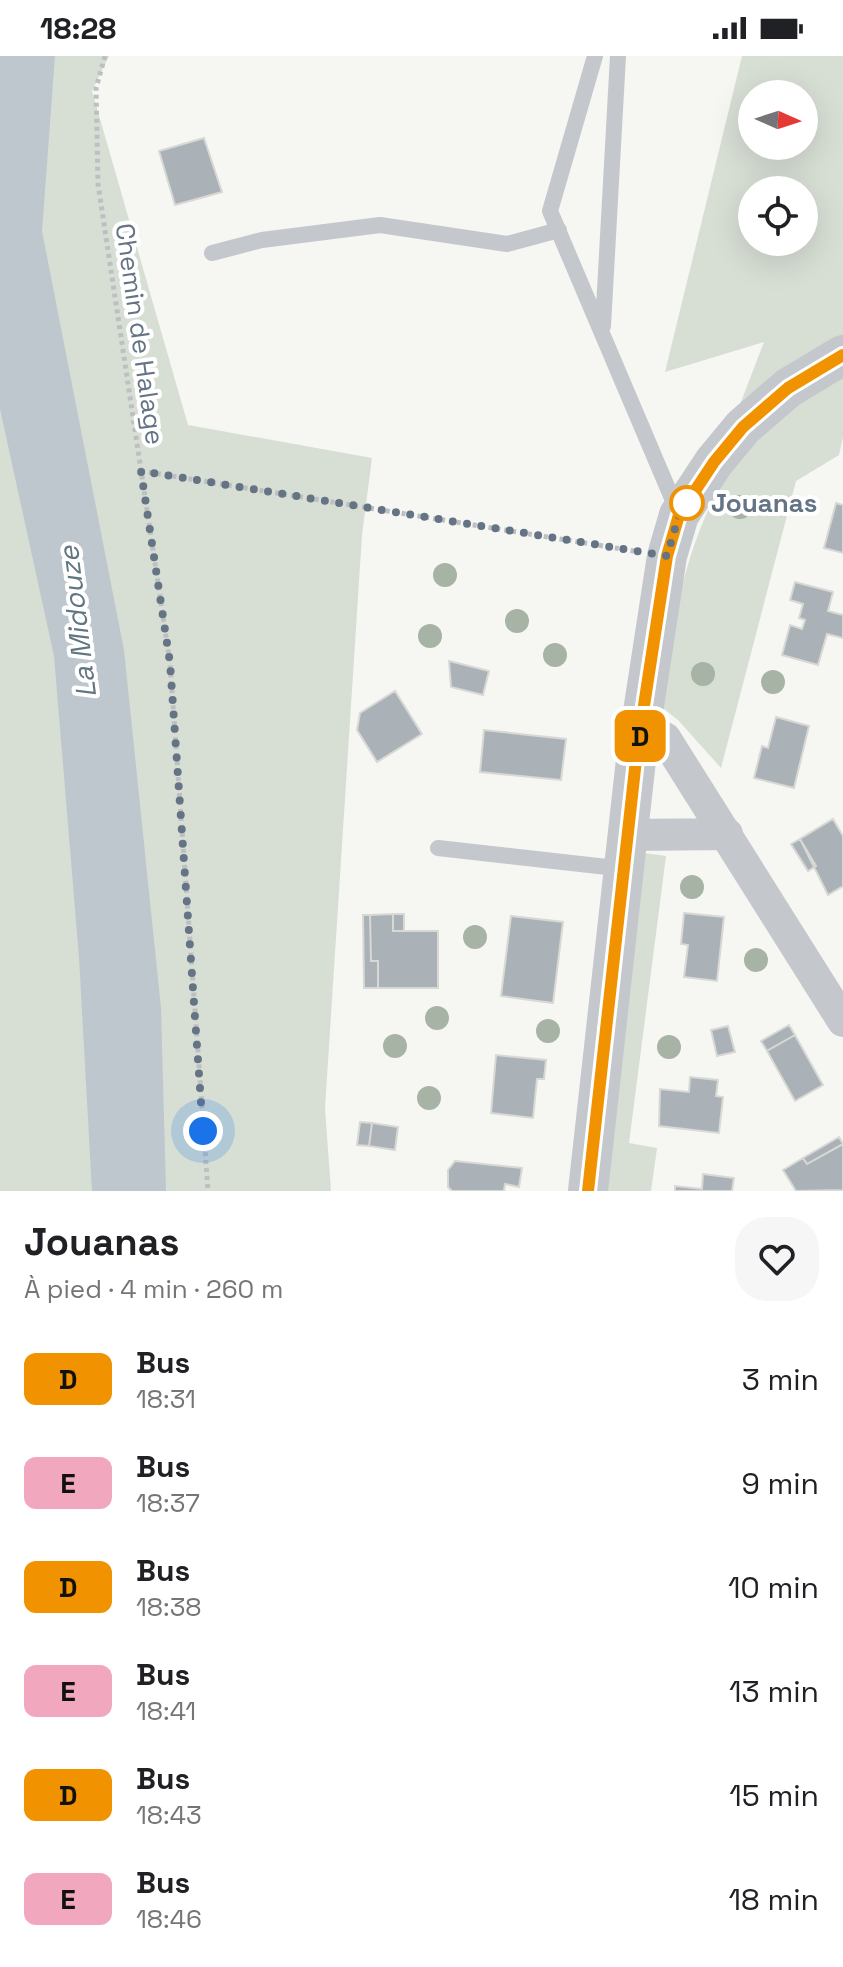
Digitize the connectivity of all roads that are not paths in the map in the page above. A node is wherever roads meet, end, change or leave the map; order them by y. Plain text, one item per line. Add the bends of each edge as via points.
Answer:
1 (595, 56) edge
2 (618, 56) edge
3 (559, 230) junction
4 (212, 253) dead end
5 (603, 330) junction
6 (843, 355) edge
7 (679, 515) junction
8 (641, 728) junction
9 (727, 834) junction
10 (438, 848) dead end
11 (628, 852) junction
12 (843, 1021) edge
13 (588, 1191) edge

1 - 3 lane via 550,211
2 - 5 lane
3 - 4 lane via 507,244 380,225 262,240
3 - 5 lane
5 - 7 lane
6 - 7 street via 788,388 743,427
7 - 8 street via 667,556
8 - 9 street via 665,738
8 - 11 street
9 - 11 street
9 - 12 street
10 - 11 lane
11 - 13 street

